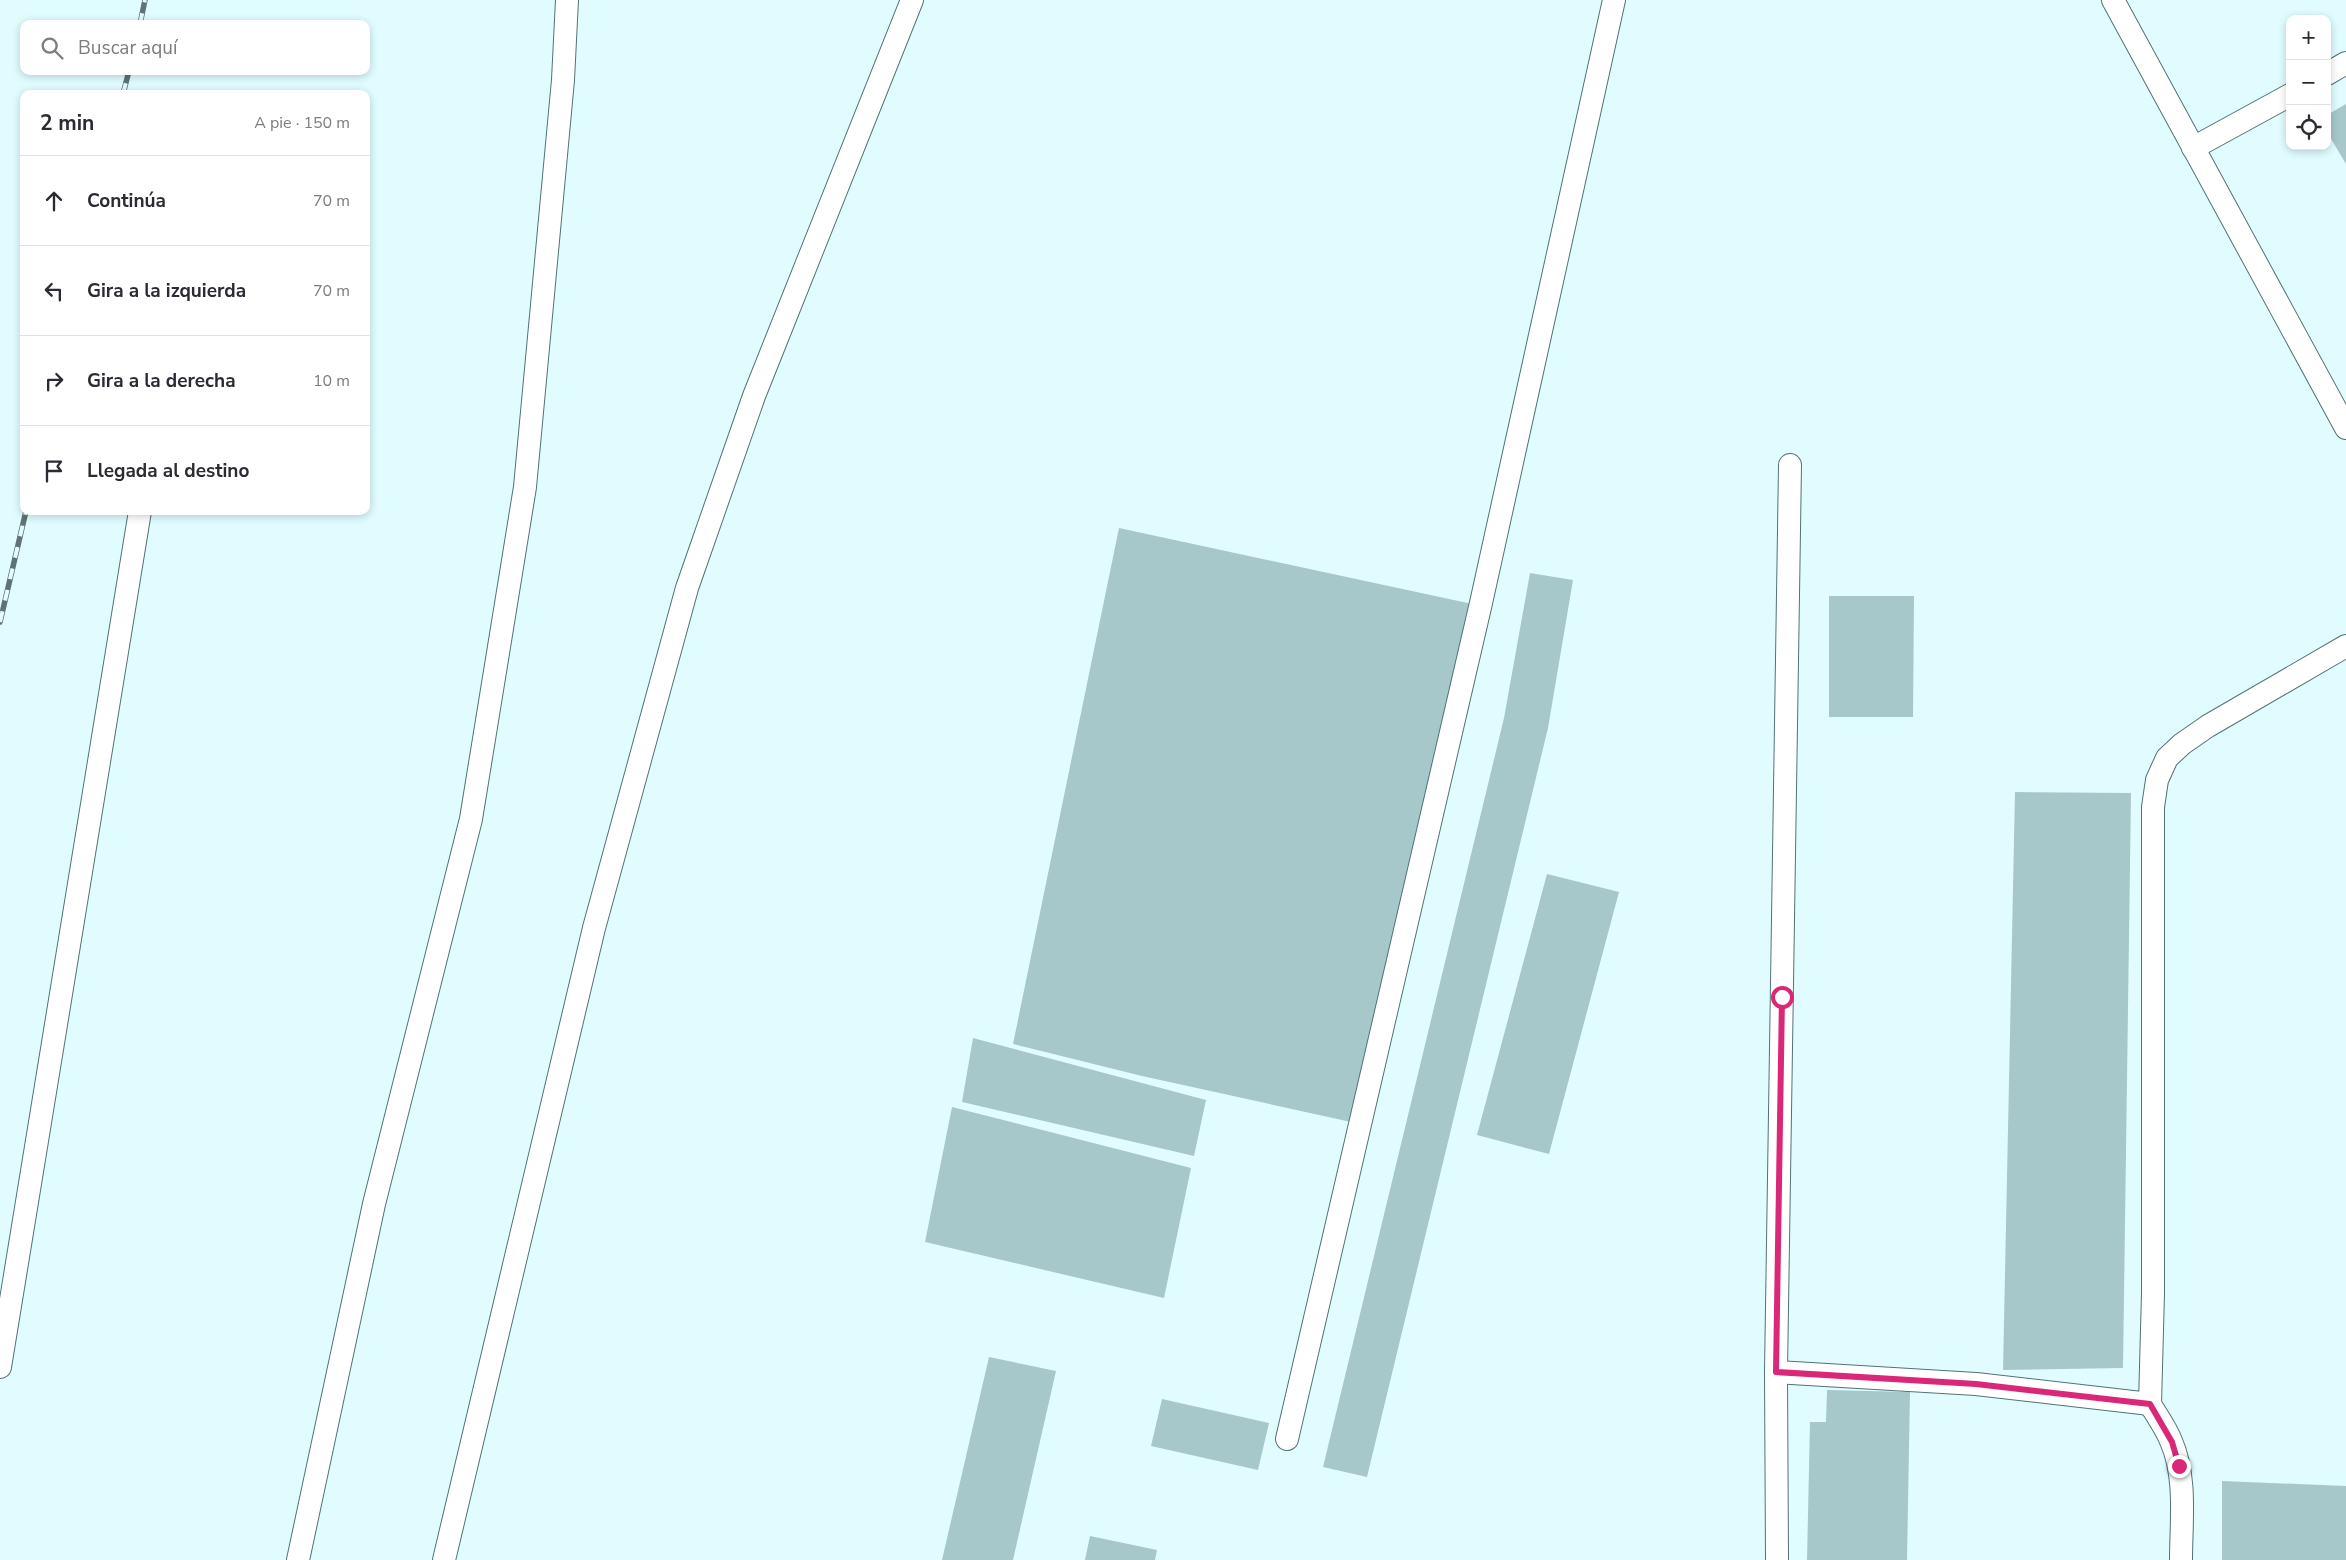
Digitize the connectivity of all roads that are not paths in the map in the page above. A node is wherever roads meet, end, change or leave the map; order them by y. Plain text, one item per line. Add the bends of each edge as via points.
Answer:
1 (567, 0) edge
2 (912, 0) edge
3 (1614, 0) edge
4 (2113, 0) edge
5 (2346, 63) edge
6 (2331, 72) edge
7 (2286, 96) edge
8 (2193, 148) junction
9 (2346, 428) edge
10 (1790, 465) dead end
11 (139, 515) edge
12 (2346, 646) edge
13 (0, 1367) edge
14 (1776, 1372) junction
15 (2150, 1404) junction
16 (1287, 1439) dead end
17 (298, 1560) edge
18 (444, 1560) edge
19 (1777, 1560) edge
20 (2181, 1560) edge

1 - 17 lane via 563,80 525,487 471,819 374,1204
2 - 18 lane via 757,387 687,588 594,928
3 - 16 lane via 1481,603
4 - 8 lane
5 - 6 lane
7 - 8 lane
8 - 9 lane
10 - 14 lane
11 - 13 lane
12 - 15 lane via 2182,744 2168,758 2157,780 2153,807
14 - 15 lane via 1976,1384
14 - 19 lane
15 - 20 lane via 2172,1442 2179,1466

